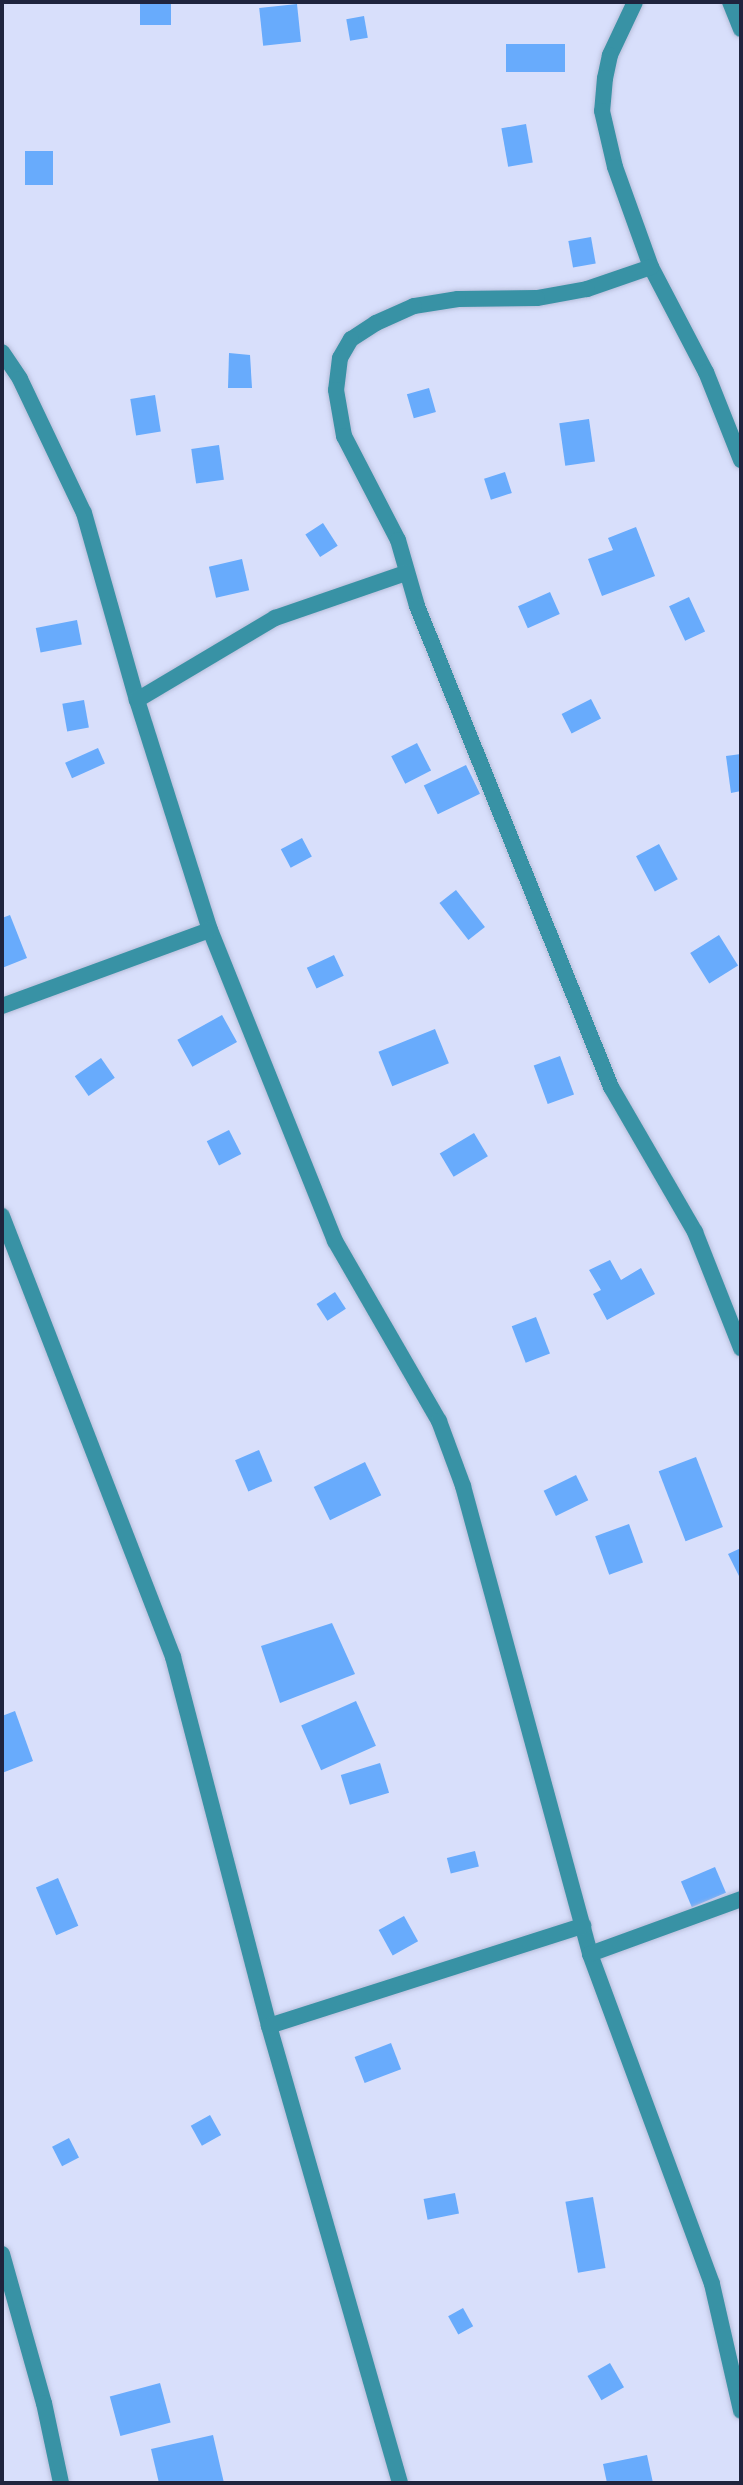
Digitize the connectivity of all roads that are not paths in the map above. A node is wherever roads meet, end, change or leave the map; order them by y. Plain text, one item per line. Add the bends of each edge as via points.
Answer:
1 (635, 2) edge
2 (730, 2) edge
3 (741, 29) edge
4 (651, 267) junction
5 (2, 352) edge
6 (741, 460) edge
7 (406, 573) junction
8 (137, 700) junction
9 (210, 930) junction
10 (2, 1006) edge
11 (2, 1216) edge
12 (741, 1348) edge
13 (741, 1899) edge
14 (583, 1926) junction
15 (590, 1954) junction
16 (269, 2026) junction
17 (2, 2254) edge
18 (741, 2411) edge
19 (61, 2483) edge
20 (400, 2483) edge

1 - 4 street via 610,55 602,111 615,167
2 - 3 street
4 - 6 street via 706,372
4 - 7 street via 587,289 537,298 458,299 414,306 351,339 340,358 336,390 344,436 387,515
5 - 8 street via 84,513
7 - 8 street via 275,618
7 - 12 street via 611,1087 695,1232
8 - 9 street
9 - 10 street
9 - 14 street via 335,1241 439,1421 463,1486
11 - 16 street via 173,1657
13 - 15 street
14 - 15 street
14 - 16 street
15 - 18 street via 712,2284
16 - 20 street
17 - 19 street

